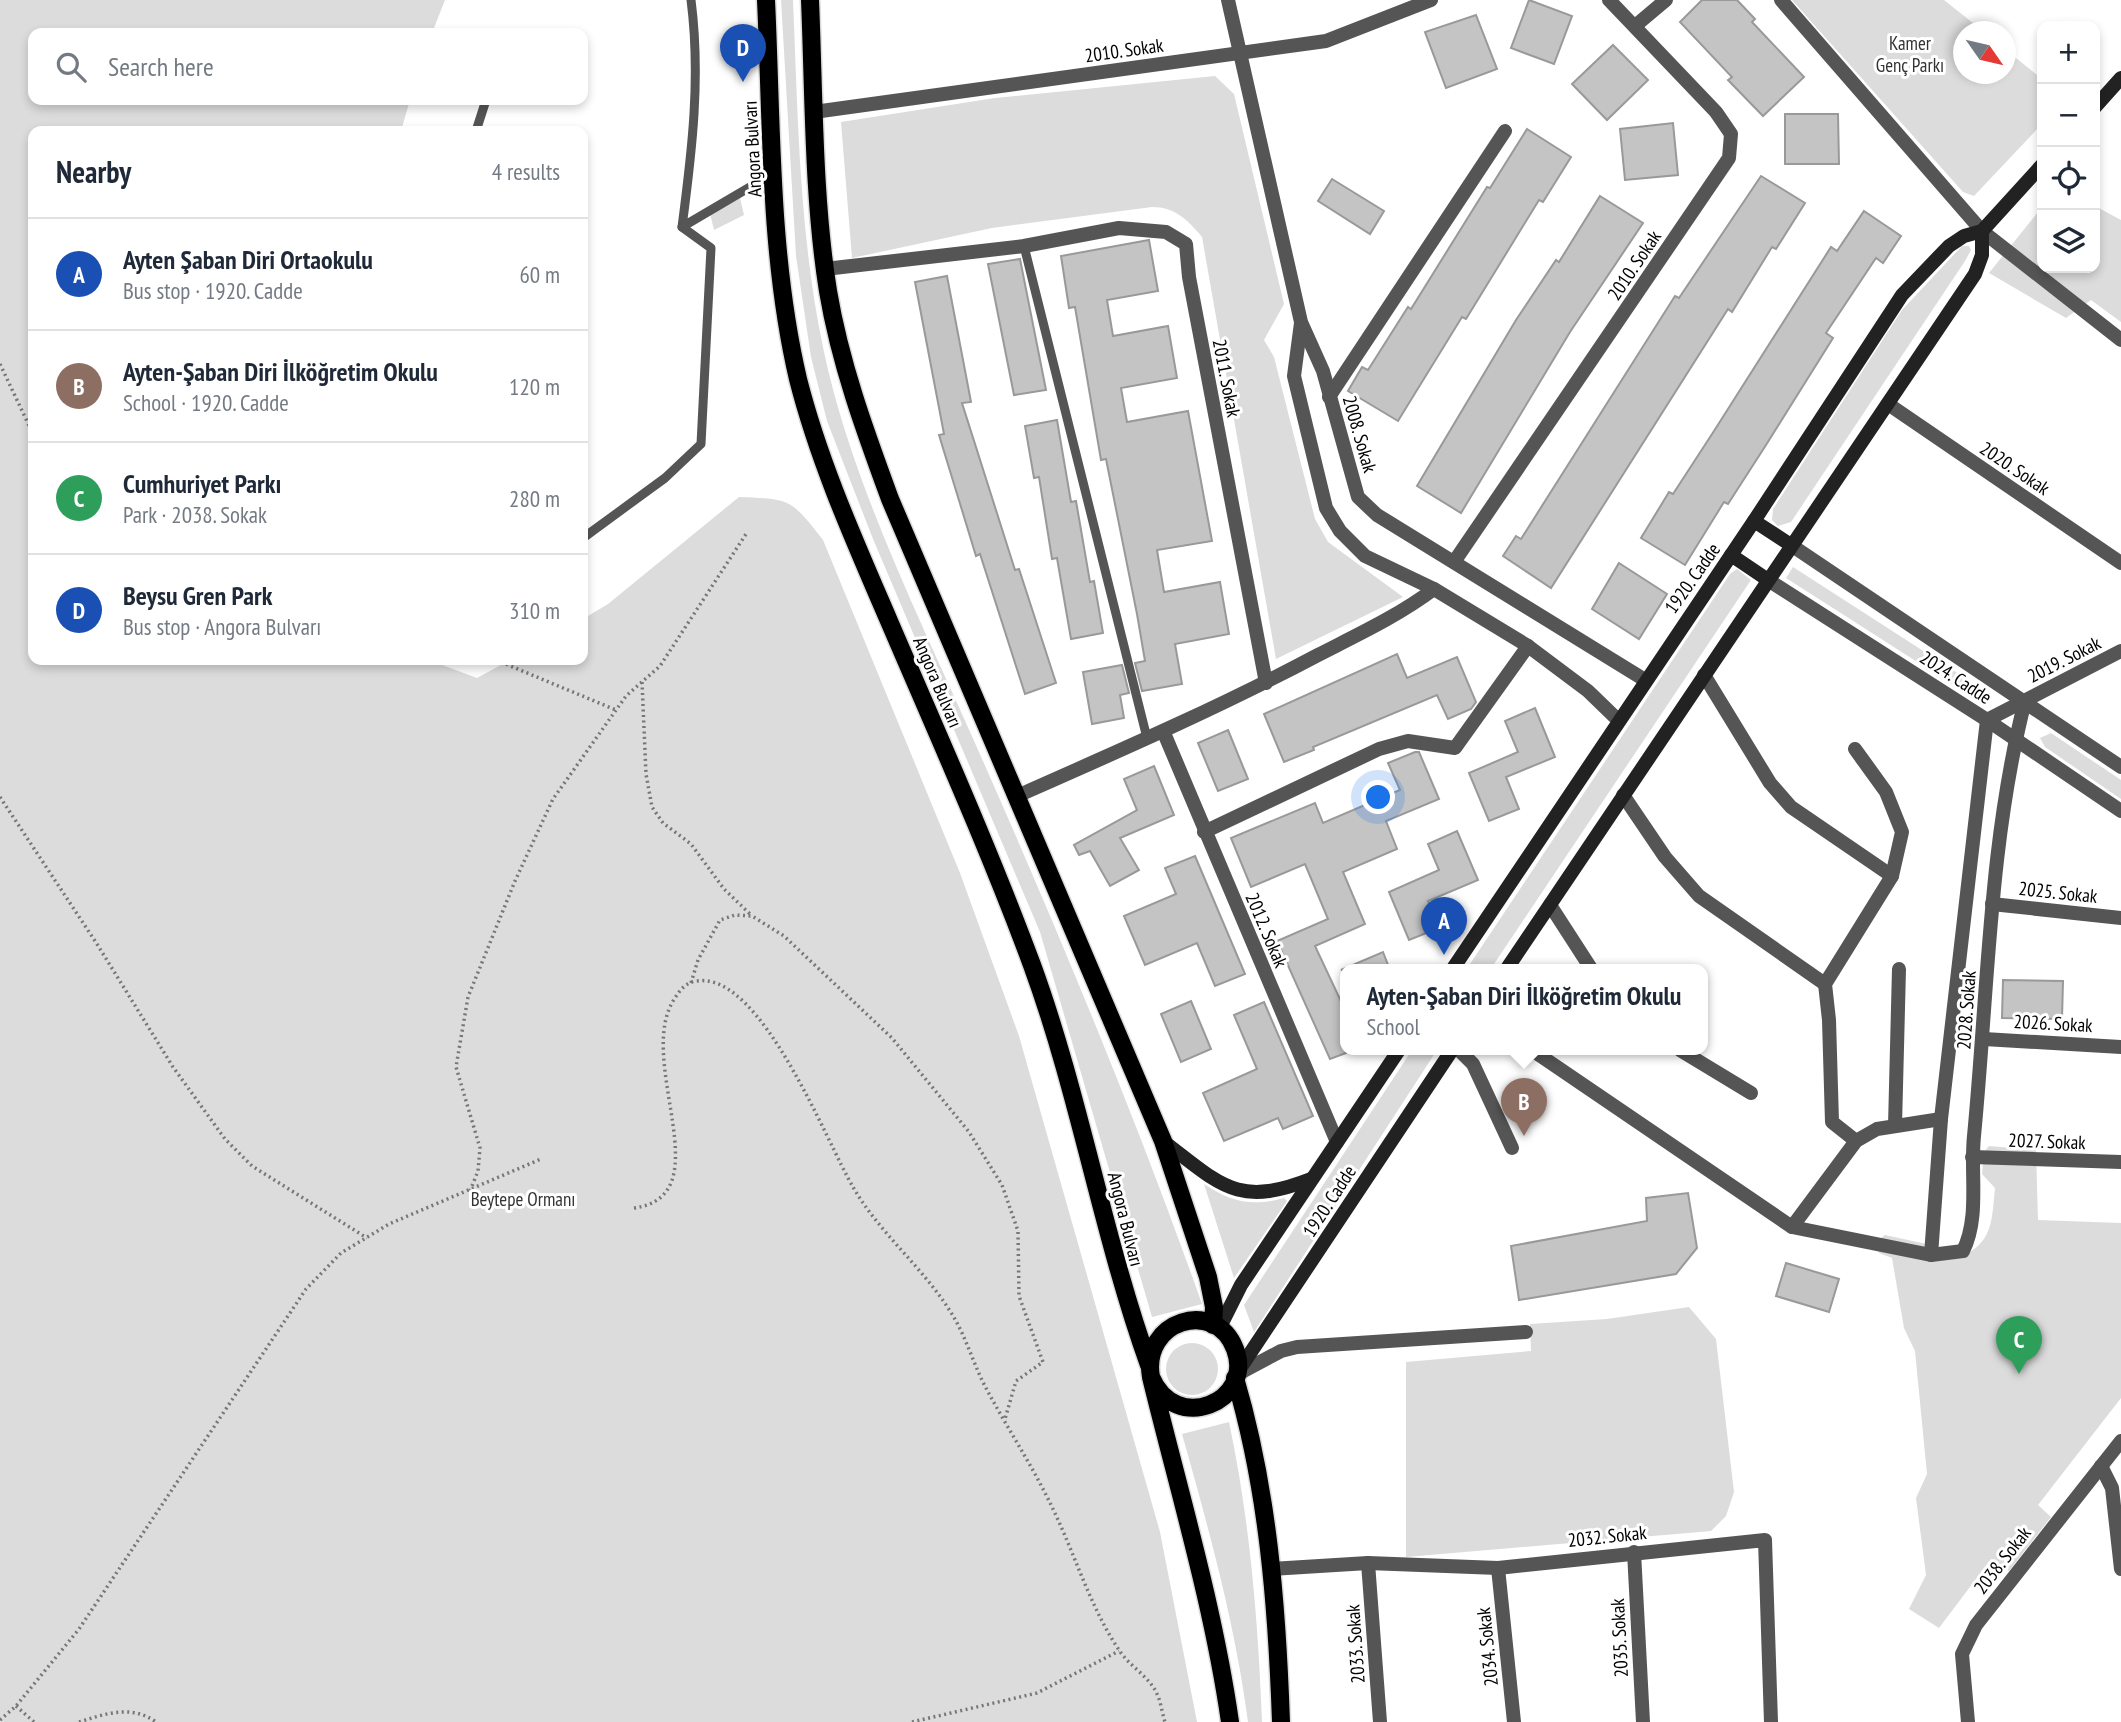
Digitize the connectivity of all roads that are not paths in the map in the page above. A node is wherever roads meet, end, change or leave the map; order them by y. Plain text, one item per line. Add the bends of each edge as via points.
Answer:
1 (691, 0) edge
2 (766, 0) edge
3 (810, 0) edge
4 (1228, 0) edge
5 (1432, 0) edge
6 (1609, 0) edge
7 (1666, 0) edge
8 (1781, 0) edge
9 (1635, 26) junction
10 (1242, 53) junction
11 (2121, 78) edge
12 (2100, 101) edge
13 (484, 105) edge
14 (814, 112) junction
15 (478, 126) edge
16 (1505, 131) dead end
17 (2037, 170) edge
18 (774, 173) junction
19 (682, 228) junction
20 (1982, 231) junction
21 (1024, 246) junction
22 (825, 269) junction
23 (1301, 322) junction
24 (2119, 334) edge
25 (1329, 397) junction
26 (1888, 404) junction
27 (1754, 521) junction
28 (588, 534) edge
29 (1791, 545) junction
30 (1731, 555) junction
31 (1454, 562) junction
32 (2121, 563) edge
33 (1768, 580) junction
34 (1434, 590) junction
35 (1528, 646) junction
36 (2121, 651) edge
37 (1704, 675) junction
38 (1645, 680) junction
39 (1266, 682) junction
40 (2025, 701) junction
41 (1618, 720) junction
42 (1987, 720) junction
43 (1164, 733) junction
44 (1147, 738) junction
45 (2015, 739) junction
46 (1855, 749) dead end
47 (2121, 767) edge
48 (1623, 795) junction
49 (1017, 796) junction
50 (2121, 811) edge
51 (1204, 832) junction
52 (1892, 876) junction
53 (1992, 904) junction
54 (1550, 905) junction
55 (2121, 918) edge
56 (1456, 964) edge
57 (1510, 964) edge
58 (1588, 964) edge
59 (1899, 969) dead end
60 (1825, 984) junction
61 (1984, 1038) junction
62 (2121, 1047) edge
63 (1396, 1055) edge
64 (1449, 1055) edge
65 (1464, 1055) edge
66 (1539, 1055) edge
67 (1688, 1055) edge
68 (1751, 1093) dead end
69 (1941, 1119) junction
70 (1895, 1126) junction
71 (1163, 1141) junction
72 (1856, 1141) junction
73 (1337, 1142) junction
74 (1512, 1148) dead end
75 (1972, 1157) junction
76 (2121, 1163) edge
77 (1311, 1179) junction
78 (1792, 1227) junction
79 (1931, 1255) junction
80 (1216, 1327) junction
81 (1526, 1332) dead end
82 (1150, 1371) junction
83 (1236, 1375) junction
84 (2121, 1441) edge
85 (2101, 1466) junction
86 (1634, 1552) junction
87 (1368, 1563) junction
88 (1498, 1567) junction
89 (1271, 1569) junction
90 (2121, 1569) edge
91 (1230, 1722) edge
92 (1281, 1722) edge
93 (1380, 1722) edge
94 (1514, 1722) edge
95 (1643, 1722) edge
96 (1771, 1722) edge
97 (1968, 1722) edge

1 - 19 lane via 695,132
2 - 18 main road, Angora Bulvarı
3 - 14 main road, Angora Bulvarı
4 - 10 street, 2008. Sokak
5 - 10 street, 2010. Sokak via 1326,41
6 - 9 street, 2010. Sokak
7 - 9 street
8 - 20 street
9 - 31 street, 2010. Sokak via 1716,112 1731,134 1728,158
10 - 14 street, 2010. Sokak
10 - 23 street, 2008. Sokak
11 - 12 main road
13 - 15 lane
14 - 22 main road, Angora Bulvarı
16 - 25 street
17 - 20 main road, 1920. Cadde
18 - 19 lane
18 - 82 main road, Angora Bulvarı via 783,304 809,417 855,542 1034,969
19 - 28 lane via 711,248 701,444 665,478
20 - 24 street
20 - 26 main road via 1982,255 1975,274
20 - 27 main road, 1920. Cadde via 1950,246 1902,295
21 - 22 street, 2011. Sokak
21 - 39 street, 2011. Sokak via 1119,228 1166,232 1186,244
21 - 44 lane
22 - 49 main road, Angora Bulvarı via 844,361 870,444
23 - 25 street, 2008. Sokak
23 - 34 street via 1294,376 1326,508 1340,531 1365,556
25 - 31 street, 2008. Sokak via 1359,497 1377,515
26 - 29 main road
26 - 32 street, 2020. Sokak
27 - 29 main road
27 - 30 main road, 1920. Cadde
29 - 33 main road
29 - 40 street, 2024. Cadde
30 - 33 main road
30 - 38 main road, 1920. Cadde
31 - 38 street, 2008. Sokak
33 - 37 main road
33 - 42 street, 2024. Cadde
34 - 35 street
34 - 39 street
35 - 41 street
35 - 51 street via 1455,748 1408,741 1379,749
36 - 40 street, 2019. Sokak
37 - 48 main road
37 - 52 street via 1770,783 1791,807
38 - 41 main road, 1920. Cadde
39 - 43 street
40 - 42 street, 2019. Sokak
40 - 45 street, 2028. Sokak
40 - 47 street, 2024. Cadde
41 - 56 main road, 1920. Cadde
42 - 45 street, 2024. Cadde
42 - 69 street, 2028. Sokak
43 - 44 street
43 - 51 street, 2012. Sokak
44 - 49 street
45 - 50 street, 2024. Cadde
45 - 53 street, 2028. Sokak
46 - 52 street via 1886,792 1902,832
48 - 54 main road
48 - 60 street via 1665,857 1699,896
49 - 71 main road, Angora Bulvarı
51 - 73 street, 2012. Sokak
52 - 60 street
53 - 55 street, 2025. Sokak
53 - 61 street, 2028. Sokak
54 - 57 main road
54 - 58 street
59 - 70 street
60 - 72 street via 1832,1122
61 - 62 street, 2026. Sokak
61 - 75 street, 2028. Sokak
63 - 73 main road, 1920. Cadde
64 - 83 main road, 1920. Cadde
65 - 74 street via 1473,1064
66 - 78 street
67 - 68 street
69 - 70 street
69 - 79 street, 2028. Sokak
70 - 72 street via 1877,1129
71 - 77 main road via 1202,1171 1238,1190 1269,1193
71 - 80 main road, Angora Bulvarı via 1208,1277
72 - 78 street
73 - 77 main road, 1920. Cadde
75 - 76 street, 2027. Sokak
75 - 79 street, 2028. Sokak via 1972,1234 1963,1251
77 - 80 main road, 1920. Cadde
78 - 79 street, 2028. Sokak
80 - 82 main road via 1191,1320 1170,1327 1155,1344
80 - 83 main road, Angora Bulvarı via 1234,1348
81 - 83 street via 1297,1347
82 - 83 main road, Angora Bulvarı via 1165,1398 1189,1408 1206,1407 1221,1399
82 - 91 main road, Angora Bulvarı via 1205,1582
83 - 89 main road, Angora Bulvarı via 1252,1436
84 - 85 street, 2038. Sokak
85 - 90 street via 2112,1488
85 - 97 street, 2038. Sokak via 1967,1641 1962,1677
86 - 88 street, 2032. Sokak
86 - 95 street, 2035. Sokak
86 - 96 street, 2032. Sokak via 1765,1540
87 - 88 street, 2032. Sokak
87 - 89 street, 2032. Sokak
87 - 93 street, 2033. Sokak
88 - 94 street, 2034. Sokak
89 - 92 main road, Angora Bulvarı

